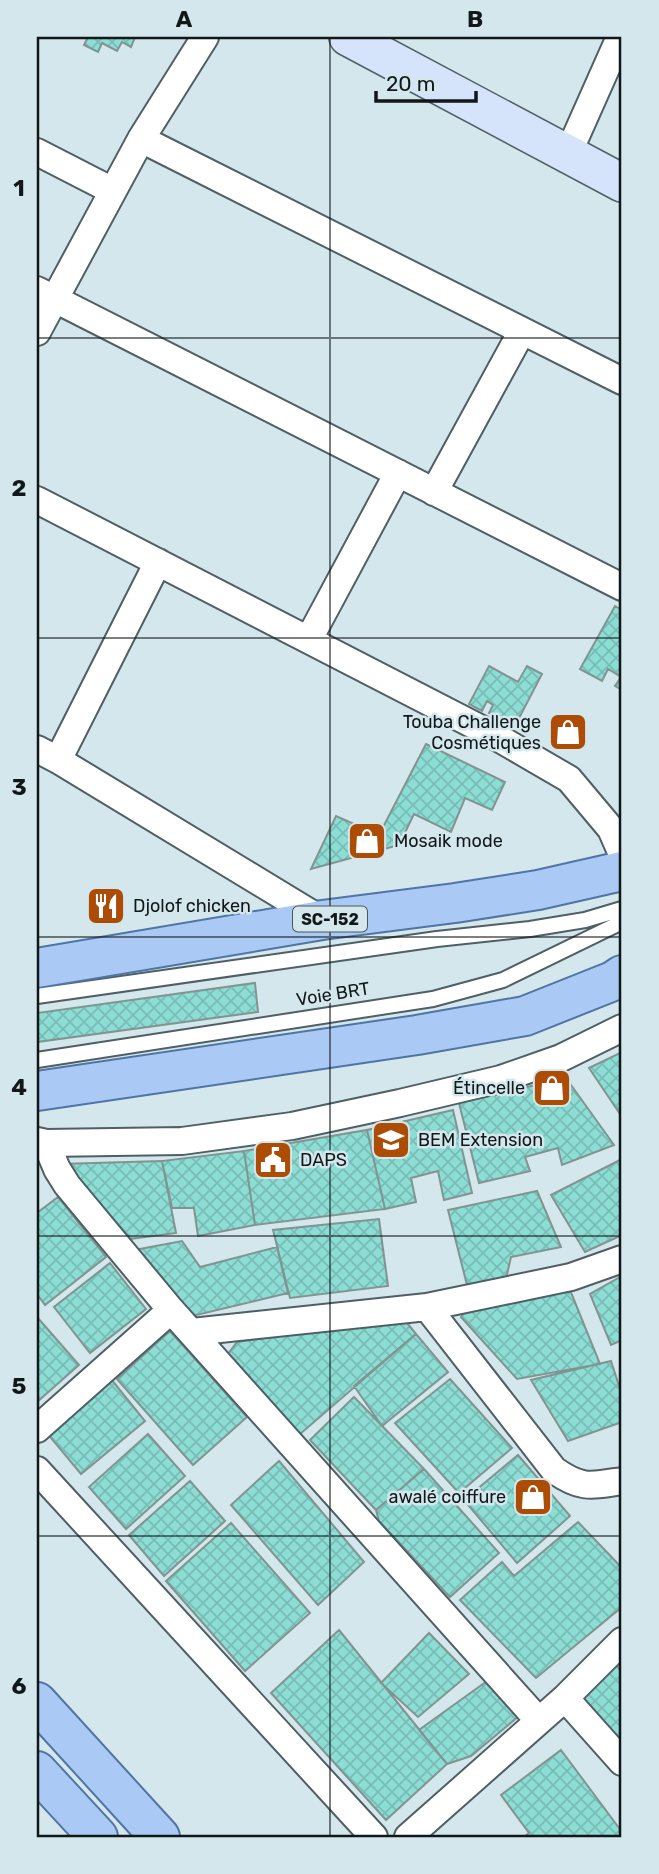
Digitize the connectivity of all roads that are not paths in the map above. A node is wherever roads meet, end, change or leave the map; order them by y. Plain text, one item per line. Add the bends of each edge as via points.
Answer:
1 (205, 37) edge
2 (348, 37) edge
3 (620, 37) edge
4 (141, 139) junction
5 (37, 152) edge
6 (568, 155) junction
7 (622, 183) edge
8 (113, 191) junction
9 (45, 295) edge
10 (522, 331) junction
11 (37, 332) edge
12 (622, 381) edge
13 (398, 473) junction
14 (434, 492) junction
15 (37, 500) edge
16 (158, 562) junction
17 (622, 587) edge
18 (309, 639) junction
19 (48, 755) edge
20 (622, 854) edge
21 (622, 871) edge
22 (622, 909) edge
23 (322, 920) junction
24 (622, 922) edge
25 (37, 968) edge
26 (622, 975) edge
27 (37, 996) edge
28 (622, 1028) edge
29 (37, 1060) edge
30 (37, 1091) edge
31 (41, 1142) edge
32 (622, 1259) edge
33 (427, 1307) junction
34 (171, 1310) junction
35 (192, 1332) junction
36 (37, 1429) edge
37 (37, 1470) edge
38 (622, 1481) edge
39 (622, 1641) edge
40 (565, 1698) junction
41 (37, 1702) edge
42 (539, 1721) junction
43 (622, 1762) edge
44 (37, 1771) edge
45 (99, 1837) edge
46 (160, 1837) edge
47 (374, 1837) edge
48 (408, 1837) edge

1 - 4 street
2 - 6 street
3 - 6 street
4 - 8 street
4 - 10 street
5 - 8 street
6 - 7 street
8 - 9 street
9 - 11 street
9 - 13 street
10 - 12 street
10 - 14 street
13 - 14 street
13 - 18 street
14 - 17 street
15 - 16 street
16 - 18 street
16 - 19 street
18 - 20 street via 569,779 611,828
19 - 23 street
21 - 23 main road, SC-152 via 496,897
22 - 27 lane via 530,929
23 - 25 main road, SC-152
24 - 29 lane, Voie BRT via 503,980 433,999
26 - 30 main road via 525,1016
28 - 31 street via 561,1058 501,1079 292,1126 182,1141
31 - 34 street via 67,1185
32 - 33 street via 571,1277
33 - 35 street
33 - 38 street via 554,1470 570,1481 591,1486
34 - 35 street
34 - 36 street
35 - 42 street
37 - 47 street
39 - 40 street
40 - 42 street
40 - 43 street
41 - 46 main road
42 - 48 street
44 - 45 main road

